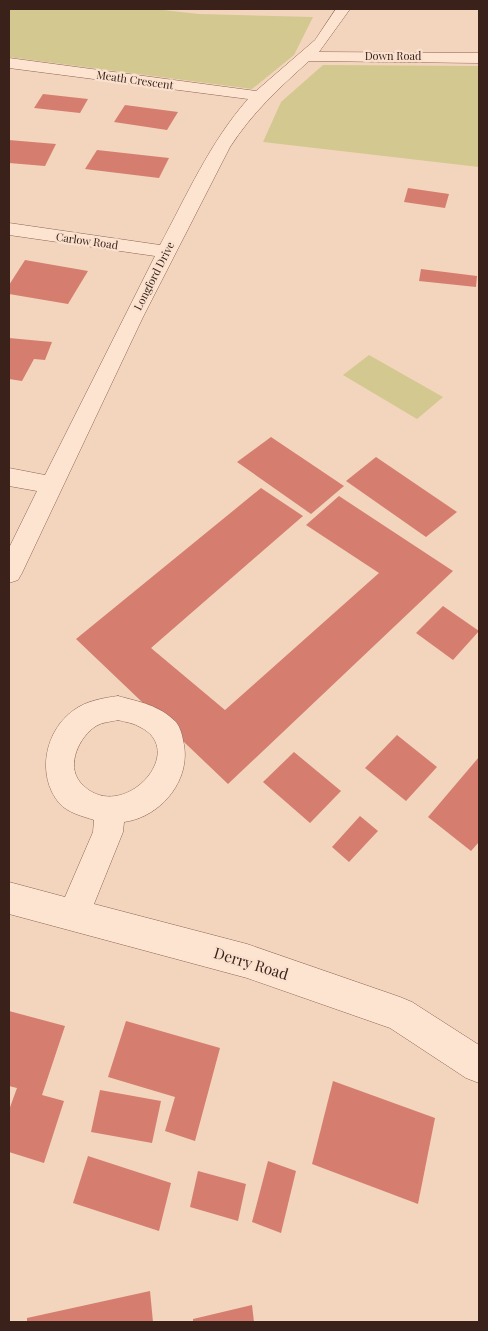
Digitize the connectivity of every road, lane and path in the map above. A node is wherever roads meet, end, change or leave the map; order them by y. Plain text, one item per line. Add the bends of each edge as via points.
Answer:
1 (343, 9) edge
2 (307, 56) junction
3 (479, 58) edge
4 (9, 63) edge
5 (260, 96) junction
6 (9, 229) edge
7 (166, 252) junction
8 (9, 478) edge
9 (51, 485) junction
10 (9, 573) edge
11 (110, 810) dead end
12 (9, 898) edge
13 (74, 915) junction
14 (479, 1065) edge

1 - 2 street, Longford Drive
2 - 3 street, Down Road
2 - 5 street, Longford Drive
4 - 5 street, Meath Crescent
5 - 7 street, Longford Drive via 229,134
6 - 7 street, Carlow Road
7 - 9 street, Longford Drive
8 - 9 street
9 - 10 street, Longford Drive
11 - 13 street via 108,832
12 - 13 street, Derry Road
13 - 14 street, Derry Road via 248,961 400,1014

